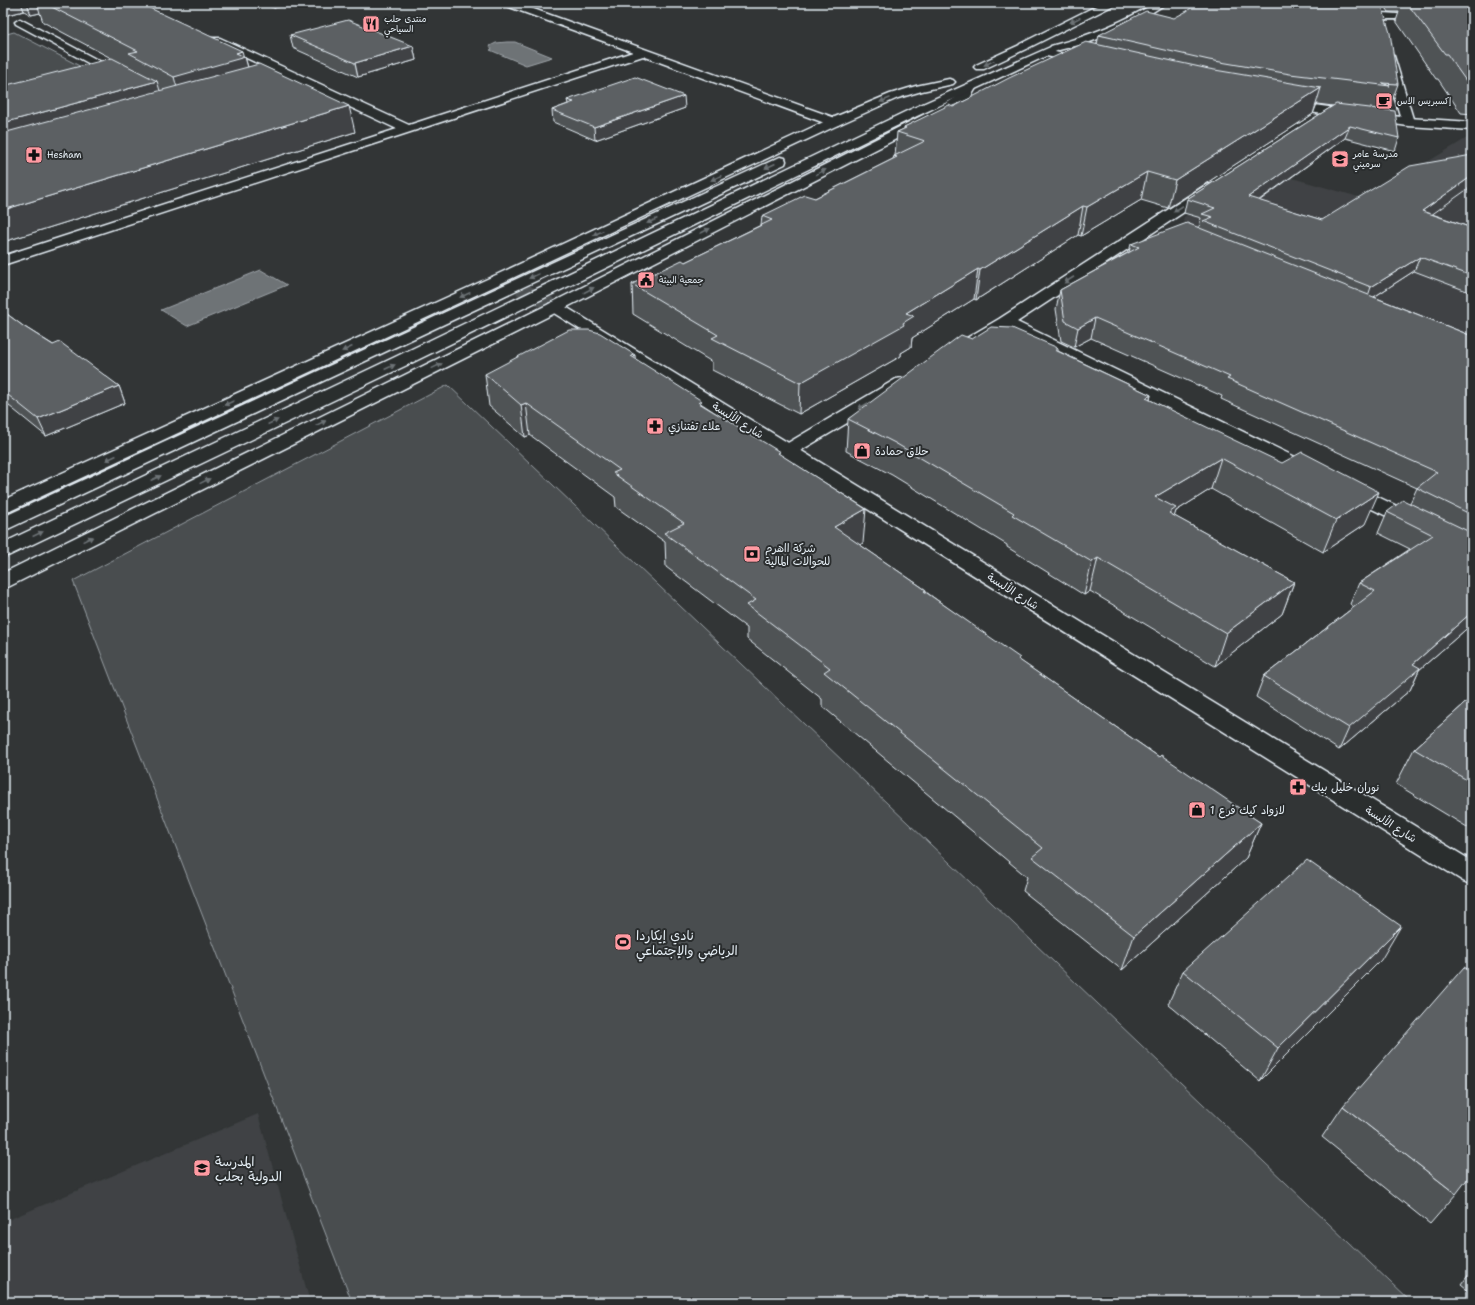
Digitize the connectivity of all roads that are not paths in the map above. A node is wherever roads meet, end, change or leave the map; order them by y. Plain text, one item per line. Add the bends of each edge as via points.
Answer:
1 (508, 3) edge
2 (1110, 3) edge
3 (1162, 3) edge
4 (1332, 3) edge
5 (1393, 3) edge
6 (35, 19) dead end
7 (1094, 26) dead end
8 (1038, 27) dead end
9 (207, 36) edge
10 (1024, 46) junction
11 (1386, 46) edge
12 (1051, 50) junction
13 (645, 52) junction
14 (1096, 65) edge
15 (119, 76) junction
16 (293, 76) junction
17 (105, 80) edge
18 (949, 82) junction
19 (132, 83) edge
20 (970, 88) junction
21 (247, 89) edge
22 (1277, 104) edge
23 (1328, 112) junction
24 (834, 122) junction
25 (1408, 122) junction
26 (1308, 125) edge
27 (1472, 126) edge
28 (408, 129) junction
29 (1222, 181) edge
30 (1156, 224) junction
31 (1170, 230) edge
32 (3, 261) edge
33 (555, 307) junction
34 (1005, 322) junction
35 (957, 350) edge
36 (917, 374) edge
37 (787, 451) junction
38 (3, 508) edge
39 (3, 524) edge
40 (1472, 550) edge
41 (3, 551) edge
42 (3, 581) edge
43 (1472, 874) edge

1 - 13 main road
2 -> 10 main road
3 - 12 main road via 1100,36
4 - 5 main road via 1328,9 1337,13 1378,20 1410,15 1409,11
6 - 15 main road via 14,24
7 - 12 main road
8 - 10 main road via 1030,34
9 - 16 main road
10 -> 18 main road
11 - 25 main road
12 - 14 main road
12 - 20 main road
13 - 24 main road
13 - 28 main road
15 - 17 main road
15 - 19 main road
16 - 21 main road
16 - 28 main road
18 -> 24 main road via 894,96
18 -> 39 main road
33 -> 20 main road via 951,106 966,96
41 -> 20 main road
22 - 23 main road
23 - 25 main road
23 - 26 main road
24 -> 38 main road
25 - 27 main road
28 - 32 main road
29 -> 30 main road
30 - 31 main road
30 -> 34 main road
33 - 37 main road, شارع الألبسة
42 -> 33 main road
34 - 35 main road
34 - 40 main road
36 -> 37 main road
37 - 43 main road, شارع الألبسة

